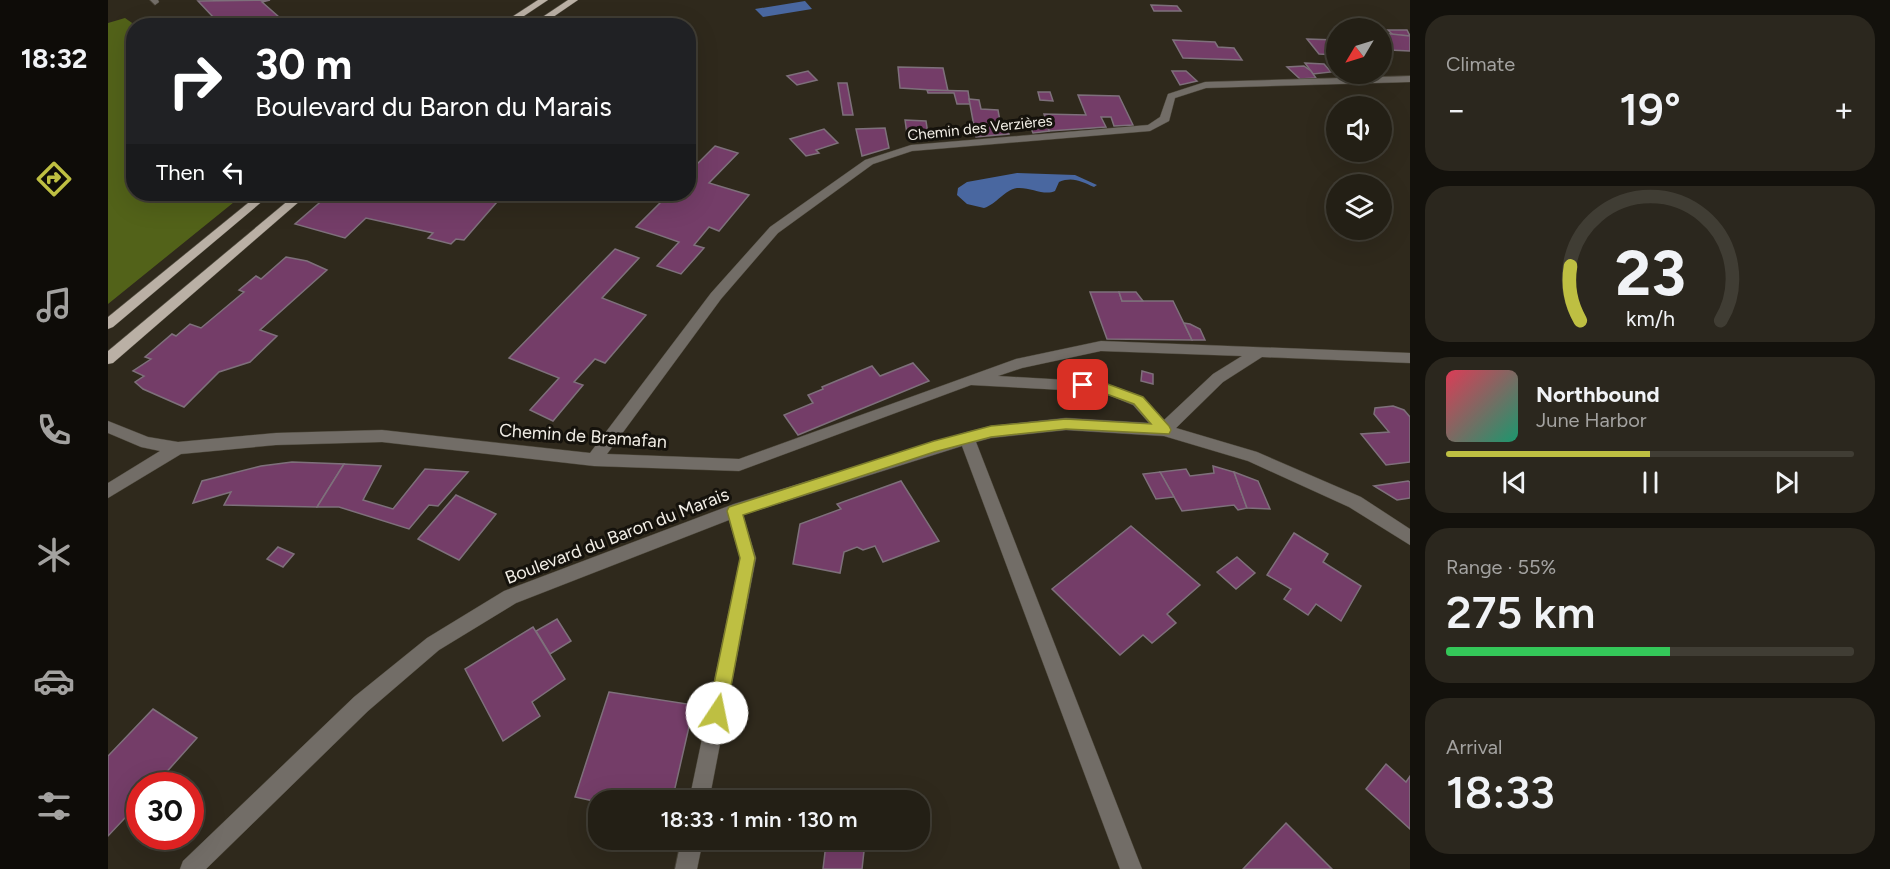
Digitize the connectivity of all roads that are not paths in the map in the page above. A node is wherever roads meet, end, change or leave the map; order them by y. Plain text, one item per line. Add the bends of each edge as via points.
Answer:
1 (544, 0) edge
2 (574, 0) edge
3 (515, 18) edge
4 (546, 18) edge
5 (1410, 79) edge
6 (257, 201) edge
7 (294, 201) edge
8 (108, 324) edge
9 (1262, 351) junction
10 (1410, 358) edge
11 (108, 359) edge
12 (970, 380) junction
13 (108, 427) edge
14 (1164, 430) junction
15 (967, 438) junction
16 (178, 448) junction
17 (594, 460) junction
18 (108, 491) edge
19 (734, 511) junction
20 (1410, 538) edge
21 (701, 790) edge
22 (690, 850) edge
23 (192, 869) edge
24 (686, 869) edge
25 (1131, 869) edge

1 - 3 main road
2 - 4 main road
5 - 17 street, Chemin des Verzières via 1205,85 1171,96 1165,119 1150,128 911,148 869,162 774,230 716,296
6 - 8 main road
7 - 11 main road
9 - 10 street, Chemin de Bramafan
9 - 12 street, Chemin de Bramafan via 1101,346 1021,363
9 - 14 street via 1218,378
12 - 14 street, Chemin de Bramafan via 1102,387 1138,401
12 - 17 street, Chemin de Bramafan via 739,465
13 - 16 street, Chemin de Bramafan via 146,443
14 - 15 street, Boulevard du Baron du Marais via 1066,424
14 - 20 street, Boulevard du Baron du Marais via 1262,460 1355,502
15 - 19 street, Boulevard du Baron du Marais
15 - 25 street
16 - 17 street, Chemin de Bramafan via 276,439 382,436
16 - 18 street, Chemin de Bramafan
19 - 21 street via 748,558
19 - 23 street, Boulevard du Baron du Marais via 510,597 433,644 361,704
22 - 24 street

